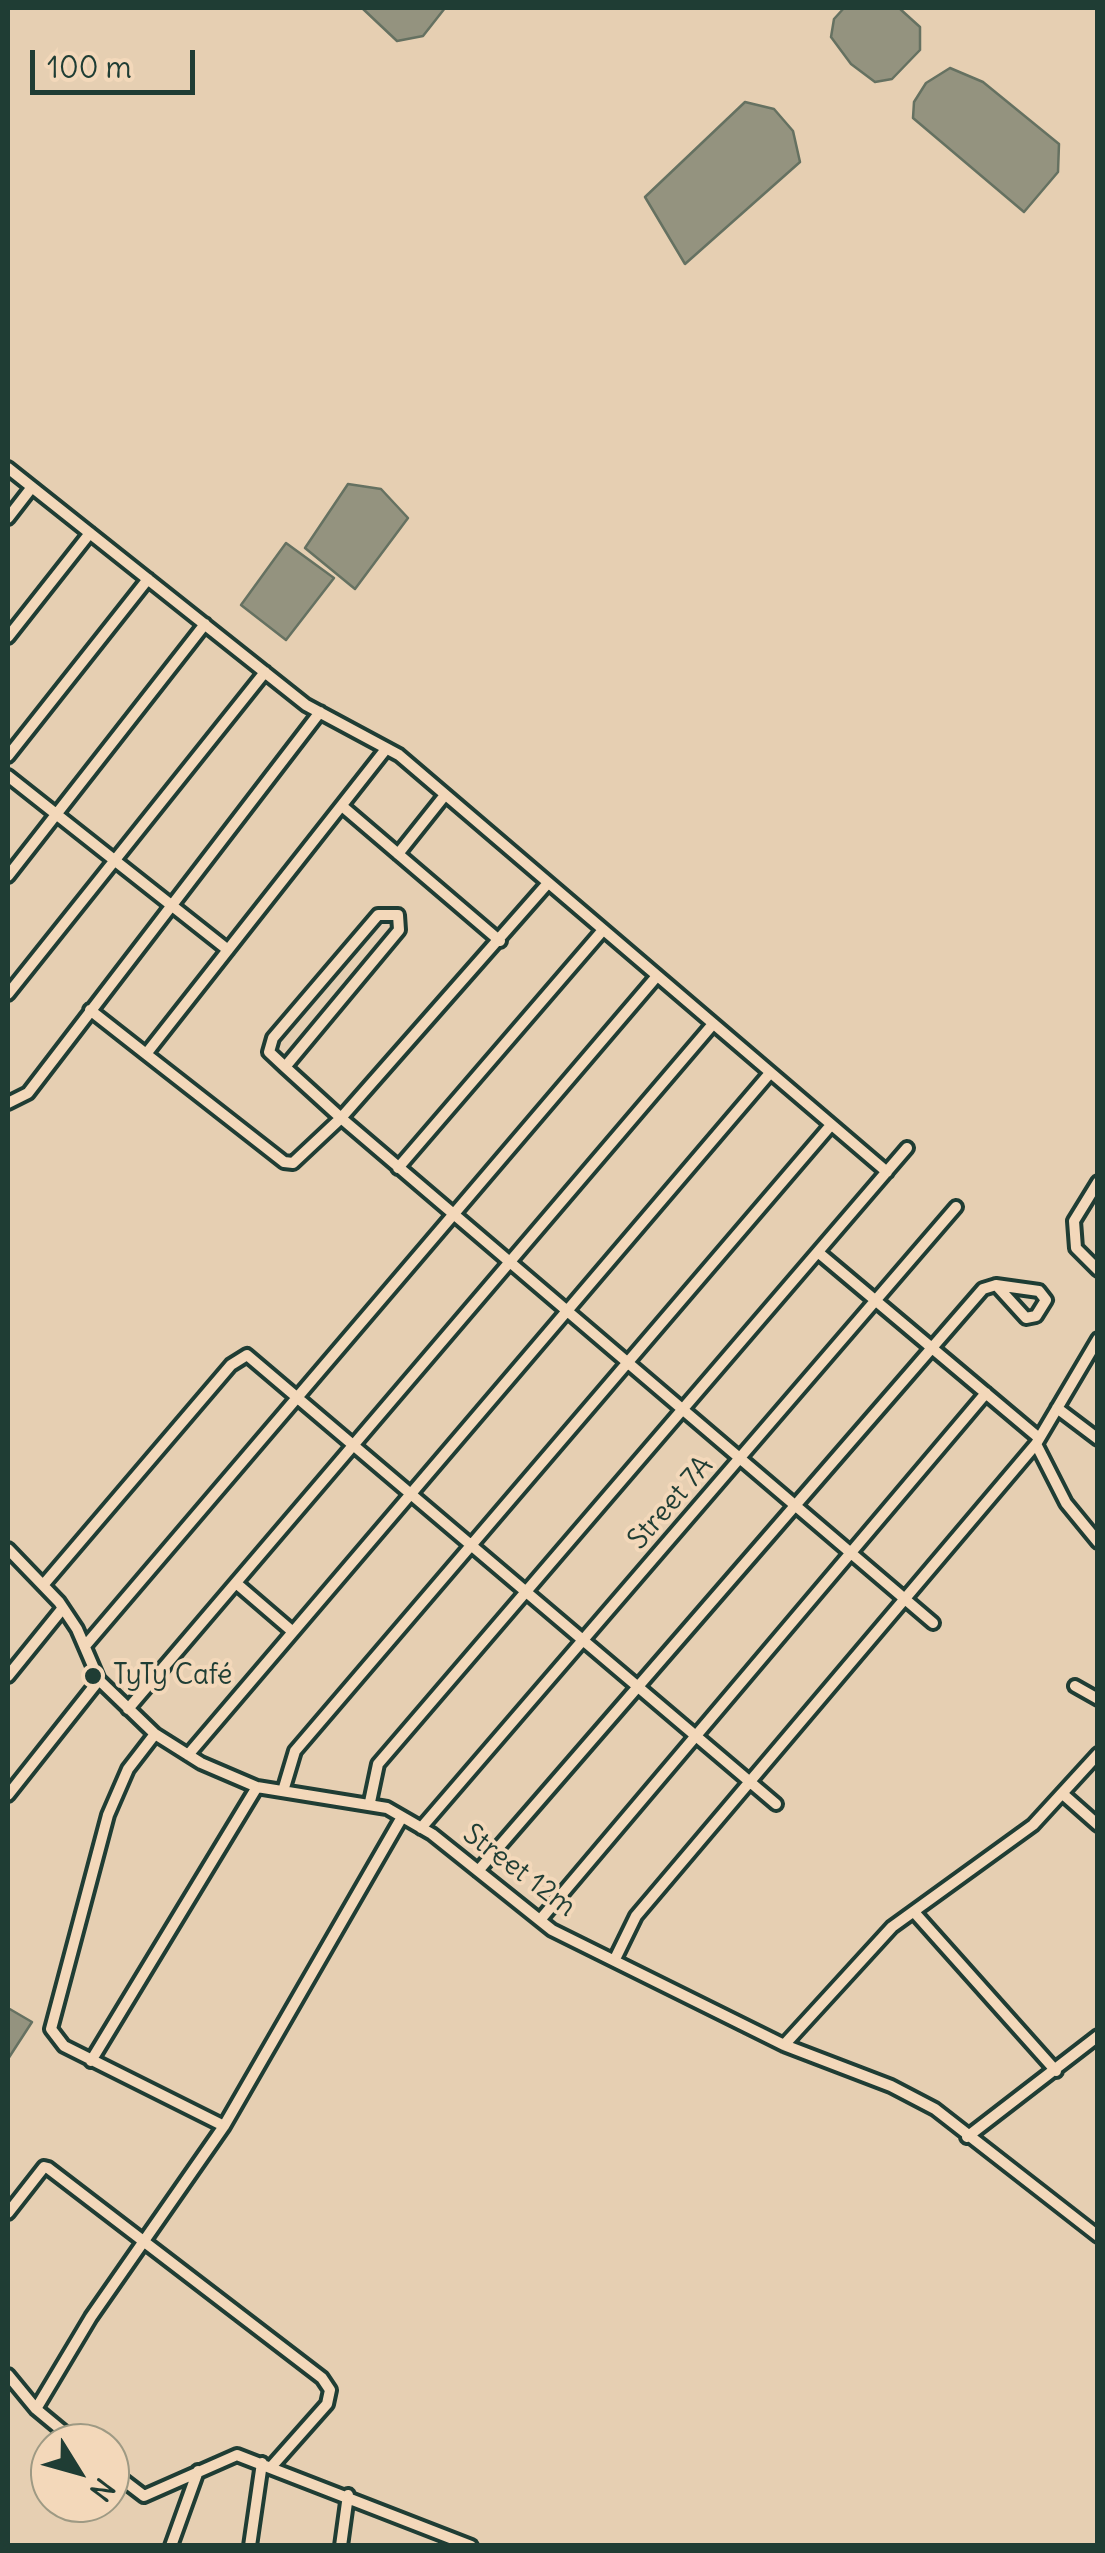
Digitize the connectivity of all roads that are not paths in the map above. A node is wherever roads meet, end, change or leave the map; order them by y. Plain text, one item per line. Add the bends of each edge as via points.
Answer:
1 (8, 468) edge
2 (32, 487) junction
3 (8, 518) edge
4 (90, 533) junction
5 (148, 579) junction
6 (205, 624) junction
7 (8, 638) edge
8 (265, 672) junction
9 (320, 712) junction
10 (386, 748) junction
11 (8, 756) edge
12 (8, 776) edge
13 (446, 796) junction
14 (342, 806) junction
15 (55, 814) junction
16 (398, 854) junction
17 (114, 861) junction
18 (8, 876) edge
19 (548, 884) junction
20 (171, 906) junction
21 (603, 930) junction
22 (500, 941) junction
23 (228, 950) junction
24 (657, 976) junction
25 (8, 994) edge
26 (90, 1010) junction
27 (713, 1024) junction
28 (146, 1054) junction
29 (285, 1066) junction
30 (770, 1072) junction
31 (8, 1103) edge
32 (340, 1118) junction
33 (831, 1125) junction
34 (907, 1148) dead end
35 (398, 1168) junction
36 (886, 1172) junction
37 (1098, 1182) edge
38 (956, 1207) dead end
39 (453, 1215) junction
40 (819, 1253) junction
41 (509, 1263) junction
42 (1098, 1270) edge
43 (996, 1285) junction
44 (875, 1300) junction
45 (566, 1311) junction
46 (1098, 1338) edge
47 (932, 1348) junction
48 (628, 1363) junction
49 (986, 1393) junction
50 (296, 1398) junction
51 (1057, 1408) junction
52 (683, 1410) junction
53 (1098, 1439) edge
54 (1038, 1441) junction
55 (352, 1446) junction
56 (739, 1458) junction
57 (410, 1495) junction
58 (795, 1506) junction
59 (1098, 1542) edge
60 (471, 1546) junction
61 (8, 1549) edge
62 (850, 1553) junction
63 (236, 1583) junction
64 (44, 1584) junction
65 (526, 1593) junction
66 (904, 1599) junction
67 (63, 1608) junction
68 (933, 1623) dead end
69 (293, 1632) junction
70 (582, 1640) junction
71 (85, 1646) junction
72 (8, 1676) edge
73 (99, 1680) junction
74 (1075, 1686) dead end
75 (638, 1688) junction
76 (1098, 1698) edge
77 (128, 1709) junction
78 (155, 1734) junction
79 (696, 1736) junction
80 (1098, 1754) edge
81 (188, 1755) junction
82 (12, 1780) edge
83 (750, 1782) junction
84 (257, 1787) junction
85 (283, 1790) junction
86 (8, 1795) edge
87 (1064, 1795) junction
88 (370, 1802) junction
89 (776, 1804) dead end
90 (402, 1817) junction
91 (1098, 1824) edge
92 (421, 1828) junction
93 (478, 1872) junction
94 (914, 1912) junction
95 (540, 1920) junction
96 (614, 1959) junction
97 (1098, 2036) edge
98 (784, 2045) junction
99 (92, 2060) junction
100 (1056, 2071) junction
101 (224, 2126) junction
102 (967, 2137) junction
103 (8, 2214) edge
104 (1098, 2236) edge
105 (144, 2241) junction
106 (8, 2374) edge
107 (36, 2409) junction
108 (53, 2423) edge
109 (267, 2464) junction
110 (199, 2470) junction
111 (130, 2485) edge
112 (348, 2495) junction
113 (443, 2540) edge
114 (171, 2546) edge
115 (250, 2546) edge
116 (341, 2546) edge
117 (471, 2546) edge

1 - 2 street
2 - 3 street
2 - 4 street
4 - 5 street
4 - 7 street
5 - 6 street
5 - 11 street
6 - 8 street
6 - 15 street
8 - 9 street
8 - 17 street
9 - 10 street
9 - 20 street
10 - 13 street
10 - 14 street
12 - 15 street
13 - 16 street
13 - 19 street
14 - 16 street
14 - 23 street
15 - 17 street
15 - 18 street
16 - 22 street
17 - 20 street
17 - 25 street
19 - 21 street
19 - 22 street
20 - 23 street
20 - 26 street
21 - 24 street
21 - 35 street
22 - 32 street
23 - 28 street
24 - 27 street
24 - 39 street
26 - 28 street
26 - 31 street via 28,1093
27 - 30 street
27 - 41 street
28 - 32 street via 284,1162 305,1154
29 - 29 street via 269,1052 288,1018 378,914 398,915 399,930
29 - 32 street
30 - 33 street
30 - 45 street
32 - 35 street
33 - 36 street
33 - 48 street
34 - 36 street
35 - 39 street
36 - 40 street
37 - 42 street via 1074,1220 1076,1248
38 - 44 street, Street 7A
39 - 41 street
39 - 50 street
40 - 44 street
40 - 52 street
41 - 45 street
41 - 55 street
43 - 43 street via 1039,1291 1046,1300 1036,1316 1026,1318
43 - 47 street via 983,1288
44 - 47 street
44 - 56 street, Street 7A
45 - 48 street
45 - 57 street
46 - 51 street
47 - 49 street
47 - 58 street
48 - 52 street
48 - 60 street
49 - 54 street
49 - 62 street
50 - 55 street
50 - 64 street via 258,1363 240,1357
50 - 71 street
51 - 53 street
51 - 54 street
52 - 56 street
52 - 65 street
54 - 59 street via 1066,1503
54 - 66 street
55 - 57 street
55 - 63 street
56 - 58 street
56 - 70 street, Street 7A
57 - 60 street
57 - 69 street
58 - 62 street
58 - 75 street
60 - 65 street
60 - 85 street via 295,1751
61 - 64 street, Street 12m
62 - 66 street
62 - 79 street
63 - 69 street
63 - 77 street
64 - 67 street, Street 12m
65 - 70 street
65 - 88 street via 378,1764
66 - 68 street
66 - 83 street
67 - 71 street, Street 12m
67 - 72 street
69 - 81 street
70 - 75 street
70 - 92 street, Street 7A
71 - 73 street, Street 12m
73 - 77 street, Street 12m
73 - 82 street
74 - 76 street
75 - 79 street
75 - 93 street
77 - 78 street, Street 12m
78 - 81 street, Street 12m
78 - 99 street via 128,1769 108,1815 52,2029 55,2040
79 - 83 street
79 - 95 street
80 - 87 street
81 - 84 street, Street 12m
82 - 86 street
83 - 89 street
83 - 96 street via 636,1916
84 - 85 street, Street 12m
84 - 99 street
85 - 88 street, Street 12m
87 - 91 street
87 - 94 street
88 - 90 street, Street 12m
90 - 92 street, Street 12m
90 - 101 street
92 - 93 street, Street 12m
93 - 95 street, Street 12m
94 - 98 street via 892,1926
94 - 100 street
95 - 96 street, Street 12m
96 - 98 street, Street 12m
97 - 100 street
98 - 102 street, Street 12m via 891,2086 935,2109
99 - 101 street
100 - 102 street
101 - 105 street
102 - 104 street, Street 12m
103 - 105 street via 48,2168
105 - 107 street
105 - 109 street via 327,2384 327,2404
106 - 107 street
107 - 108 street
109 - 110 street via 238,2456
109 - 112 street
109 - 115 street
110 - 111 street via 144,2496
110 - 114 street
112 - 113 street
112 - 116 street
113 - 117 street

